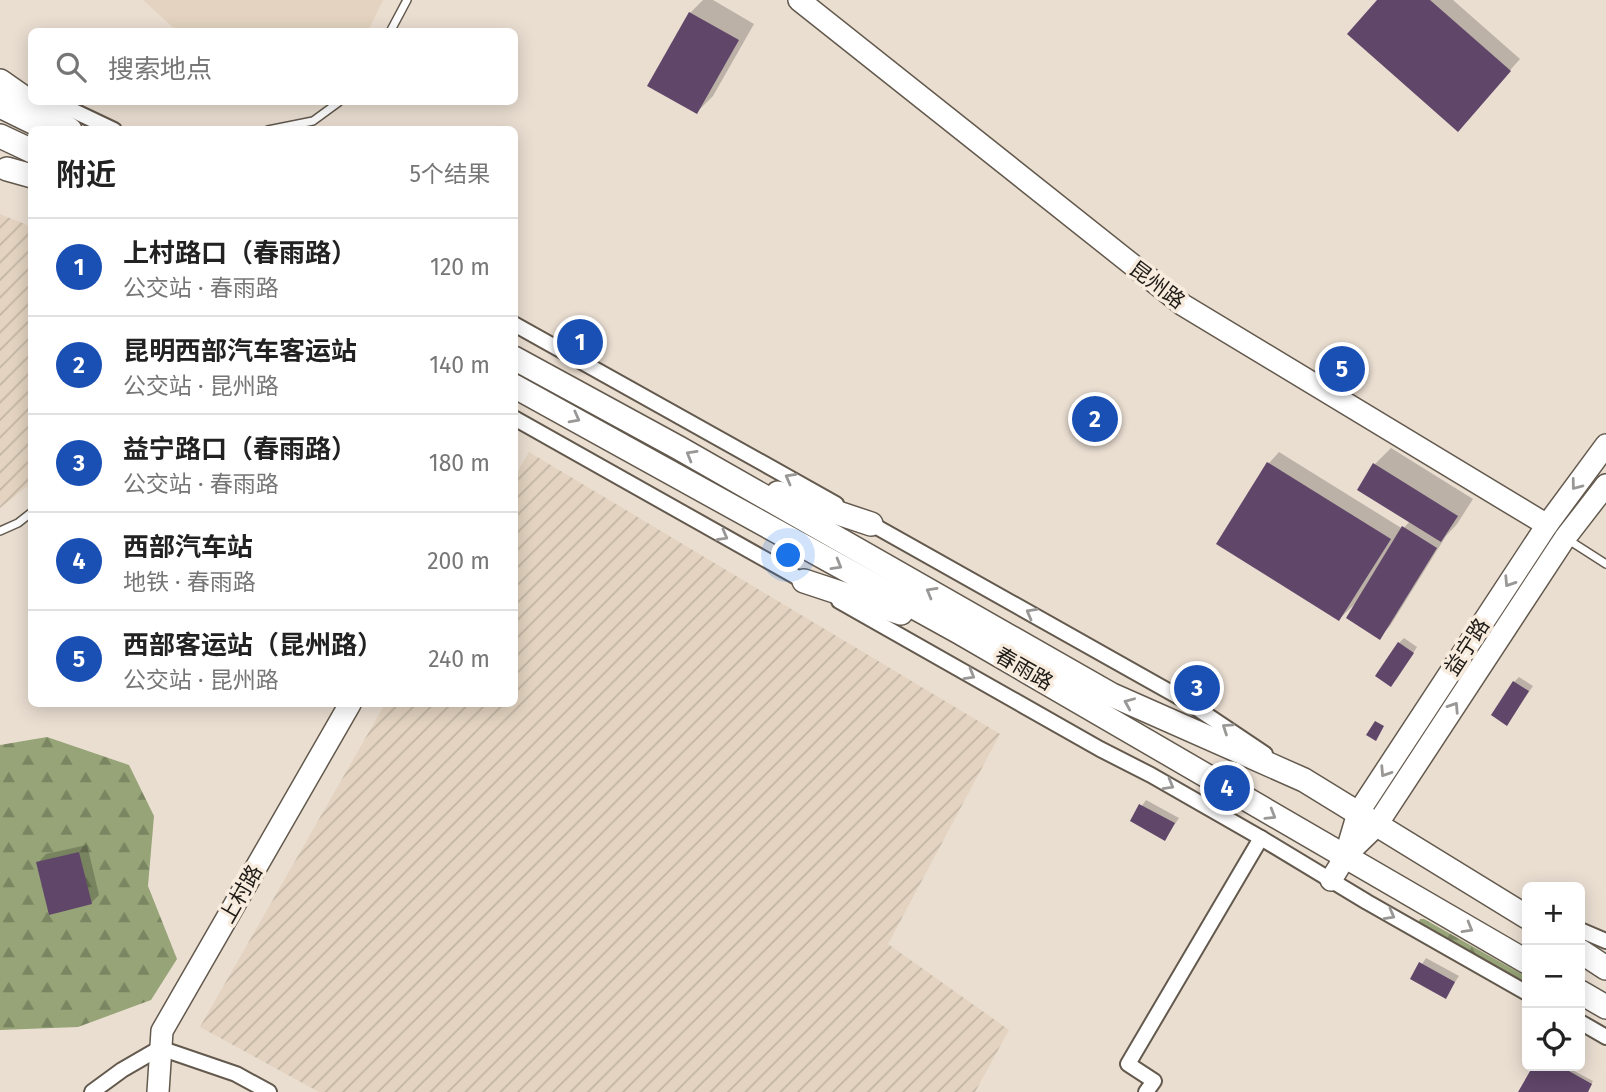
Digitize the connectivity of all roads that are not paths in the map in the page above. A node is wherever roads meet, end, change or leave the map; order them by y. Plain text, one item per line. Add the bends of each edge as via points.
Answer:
1 (407, 0) edge
2 (799, 0) edge
3 (392, 28) edge
4 (0, 75) edge
5 (0, 81) edge
6 (28, 88) edge
7 (28, 101) edge
8 (34, 105) edge
9 (61, 105) edge
10 (335, 105) edge
11 (0, 106) edge
12 (41, 126) edge
13 (64, 126) edge
14 (106, 126) edge
15 (288, 126) edge
16 (0, 136) edge
17 (28, 149) edge
18 (3, 167) edge
19 (28, 176) edge
20 (518, 326) edge
21 (518, 360) edge
22 (518, 388) edge
23 (518, 420) edge
24 (1606, 445) edge
25 (729, 477) junction
26 (1606, 485) edge
27 (28, 515) edge
28 (871, 524) junction
29 (1547, 525) junction
30 (0, 531) edge
31 (1565, 538) junction
32 (1606, 564) edge
33 (804, 581) junction
34 (959, 632) junction
35 (348, 707) edge
36 (1304, 780) junction
37 (1367, 820) junction
38 (1261, 838) junction
39 (1345, 857) junction
40 (1331, 880) junction
41 (1517, 907) edge
42 (1585, 931) edge
43 (1606, 941) edge
44 (1585, 954) edge
45 (1522, 959) edge
46 (1606, 968) edge
47 (1522, 990) edge
48 (1585, 995) edge
49 (1606, 1007) edge
50 (1585, 1025) edge
51 (1606, 1037) edge
52 (160, 1048) junction
53 (92, 1092) edge
54 (158, 1092) edge
55 (269, 1092) edge
56 (1146, 1092) edge

1 - 3 lane
2 - 29 main road, 昆州路 via 1183,305
4 - 6 street
5 - 7 main road
8 - 13 main road
9 - 14 street
10 - 15 lane via 313,121
11 - 12 main road
16 - 17 main road
18 - 19 main road
28 -> 20 street
25 -> 21 main road, 春雨路
22 -> 34 main road, 春雨路
23 -> 33 street
24 -> 29 main road, 益宁路
25 - 28 main road
36 -> 25 main road, 春雨路 via 1112,695
26 - 31 main road, 益宁路
27 - 30 lane
36 -> 28 street via 1186,701
29 - 31 lane
29 -> 37 main road, 益宁路
31 - 32 lane
37 -> 31 main road, 益宁路
33 - 34 main road
33 -> 38 street
34 -> 39 main road, 春雨路
35 - 52 main road, 上村路 via 162,1031
36 - 37 main road, 春雨路
37 - 39 main road, 益宁路
37 - 41 main road, 春雨路
38 - 40 street
38 - 56 street via 1128,1064 1154,1081
39 - 40 main road, 益宁路
39 -> 45 main road, 春雨路
40 -> 47 street
42 - 43 street
44 - 46 main road
48 - 49 main road
50 - 51 street
52 - 53 street
52 - 54 main road, 上村路
52 - 55 street via 236,1074

